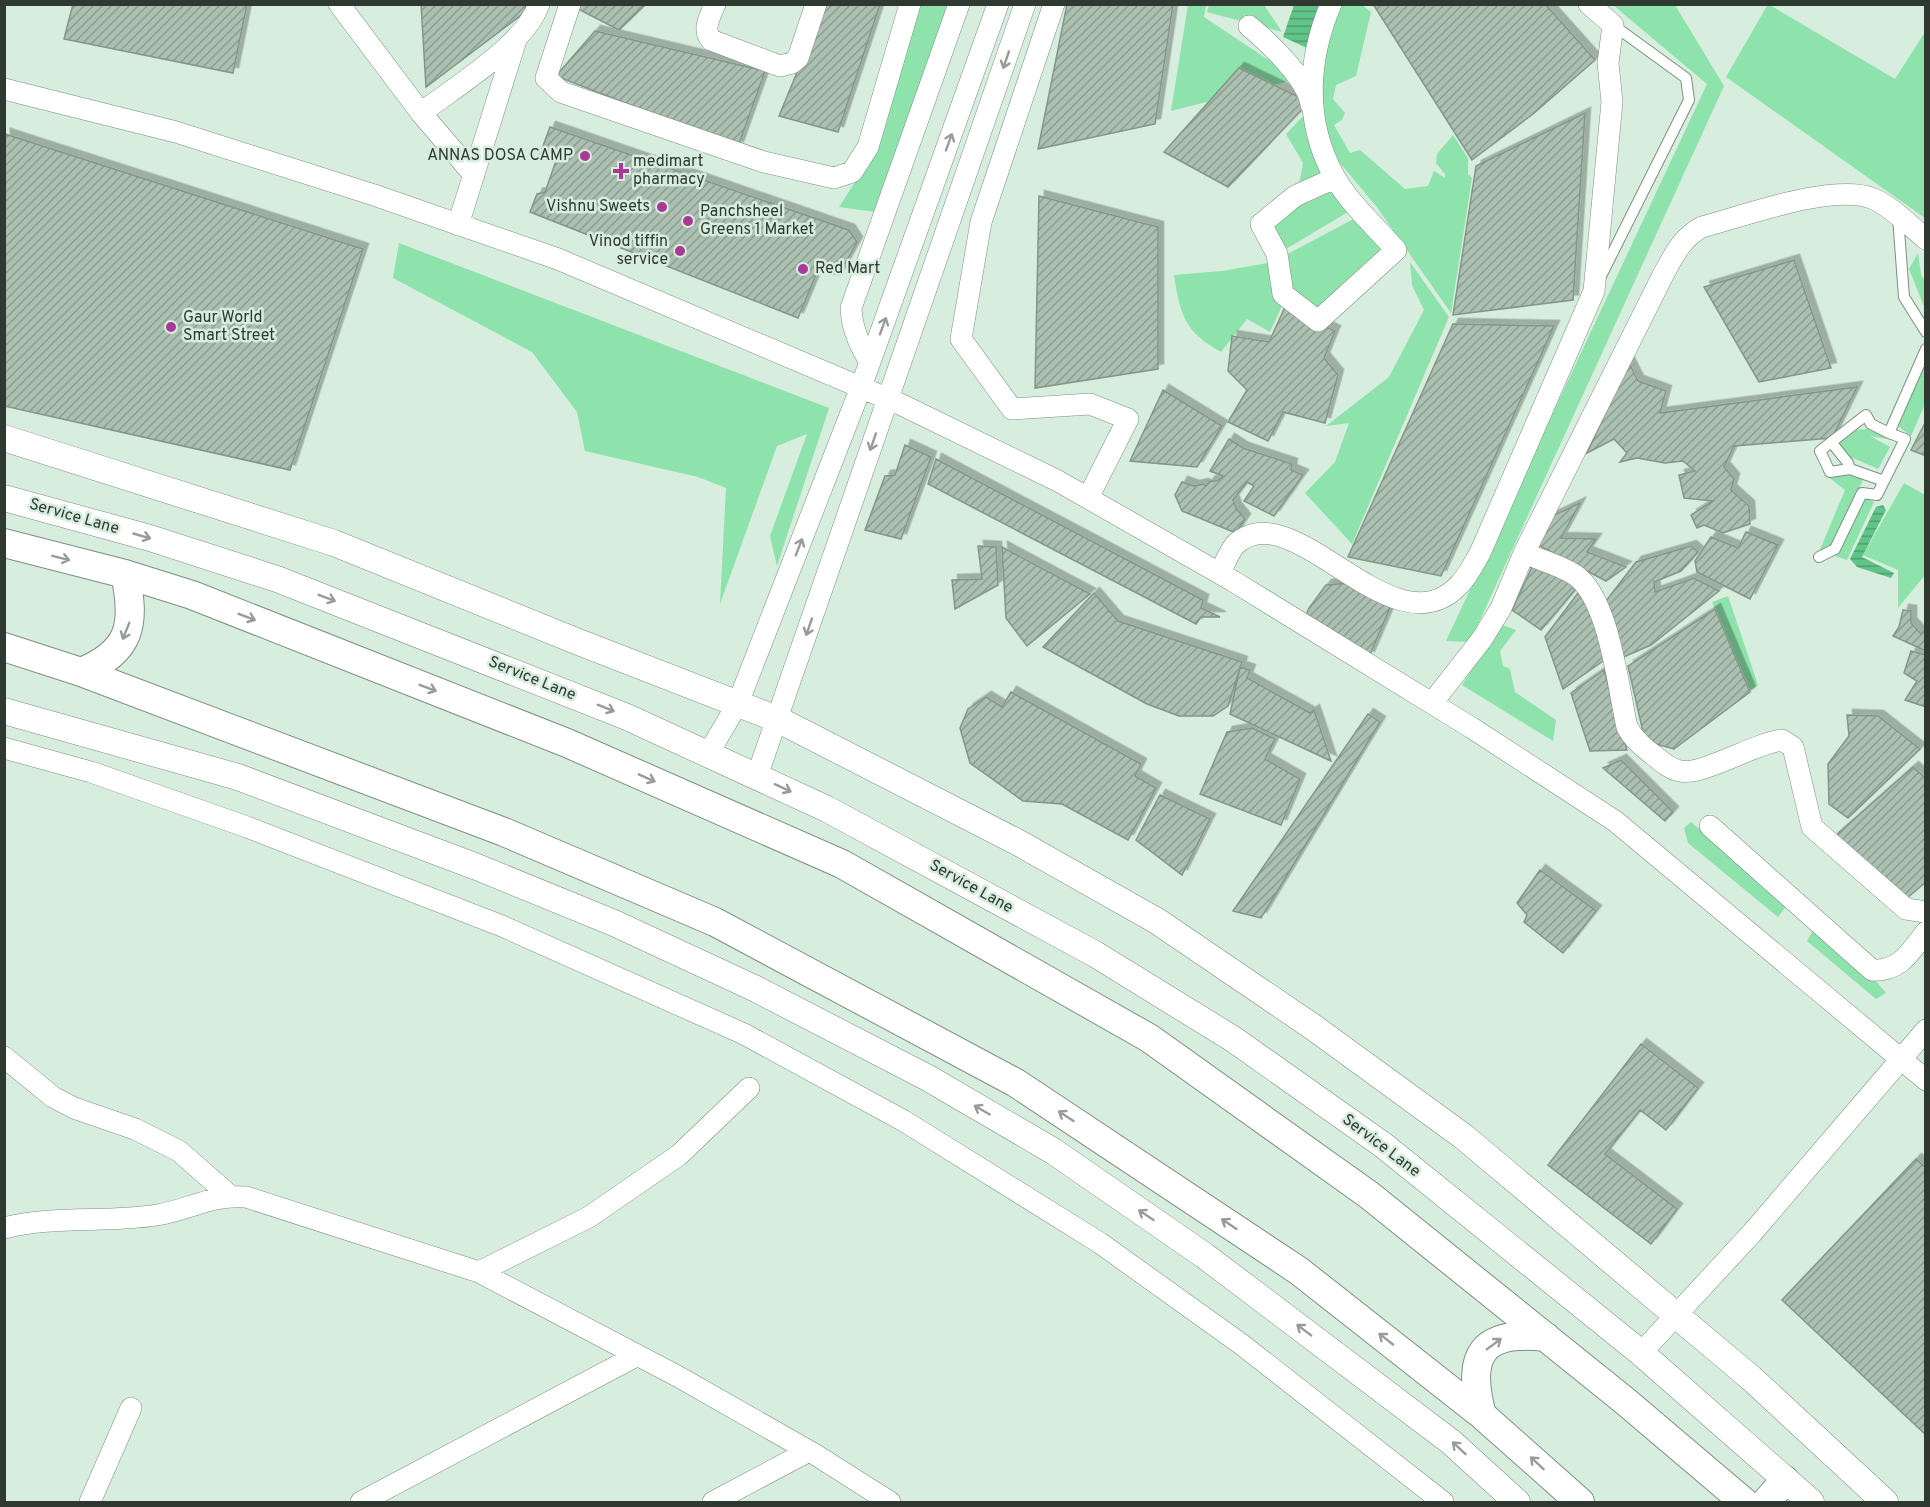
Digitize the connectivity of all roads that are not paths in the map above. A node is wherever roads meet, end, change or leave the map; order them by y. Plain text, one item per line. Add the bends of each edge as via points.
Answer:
1 (339, 4) edge
2 (539, 4) edge
3 (570, 4) edge
4 (715, 4) edge
5 (816, 4) edge
6 (910, 4) edge
7 (959, 4) edge
8 (998, 4) edge
9 (1025, 4) edge
10 (1042, 4) edge
11 (1054, 4) edge
12 (1331, 4) edge
13 (1589, 4) edge
14 (1613, 25) junction
15 (1249, 26) dead end
16 (516, 39) junction
17 (4, 89) edge
18 (421, 113) junction
19 (1312, 119) junction
20 (474, 175) junction
21 (1335, 178) junction
22 (1898, 217) junction
23 (458, 225) junction
24 (1926, 238) edge
25 (1594, 291) junction
26 (1926, 332) edge
27 (1926, 349) edge
28 (870, 362) junction
29 (861, 387) junction
30 (894, 402) junction
31 (1889, 433) junction
32 (4, 438) edge
33 (1832, 443) junction
34 (1850, 469) junction
35 (1884, 481) junction
36 (4, 498) edge
37 (1088, 498) junction
38 (4, 543) edge
39 (1524, 553) junction
40 (1819, 557) dead end
41 (1220, 573) junction
42 (125, 574) junction
43 (4, 647) edge
44 (81, 672) junction
45 (738, 703) junction
46 (1432, 703) junction
47 (4, 711) edge
48 (777, 718) junction
49 (4, 748) edge
50 (708, 754) junction
51 (757, 776) junction
52 (1710, 826) dead end
53 (1926, 912) edge
54 (1926, 932) edge
55 (1926, 1030) edge
56 (4, 1057) edge
57 (1899, 1058) junction
58 (1926, 1080) edge
59 (749, 1088) dead end
60 (229, 1195) junction
61 (4, 1228) edge
62 (478, 1272) junction
63 (1677, 1315) junction
64 (1546, 1337) junction
65 (1641, 1353) junction
66 (636, 1356) junction
67 (131, 1408) dead end
68 (1482, 1415) junction
69 (809, 1451) junction
70 (1785, 1480) junction
71 (90, 1503) edge
72 (361, 1503) edge
73 (713, 1503) edge
74 (890, 1503) edge
75 (1443, 1503) edge
76 (1517, 1503) edge
77 (1580, 1503) edge
78 (1744, 1503) edge
79 (1766, 1503) edge
80 (1811, 1503) edge
81 (1885, 1503) edge

1 - 18 street
2 - 16 street via 530,24
3 - 6 street via 546,78 561,92 764,162 834,178 852,172 868,147
4 - 5 street via 706,27 711,40 780,66 798,58
7 - 28 street via 850,308 858,341
28 -> 8 street
9 -> 30 street
10 - 30 street
11 - 37 street via 981,222 961,339 1012,409 1090,404 1128,419
12 - 19 street via 1318,35
13 - 14 street
14 - 25 street via 1608,63 1612,102
14 - 25 lane via 1686,78 1689,100
15 - 19 street via 1278,51 1302,85 1310,99
16 - 18 street
16 - 20 street
17 - 23 street via 176,132
18 - 20 street
19 - 21 street
20 - 23 street
21 - 21 street via 1396,250 1318,321 1282,294 1277,254 1261,224 1296,196
22 - 24 street
22 - 26 lane via 1904,297
22 - 39 street via 1874,199 1825,194 1702,227 1689,234 1662,277
23 - 29 street via 558,259
25 - 41 street via 1480,553 1460,585 1440,598 1414,604 1390,597 1281,534 1256,533 1235,546
27 - 31 lane
28 - 29 street
29 - 30 street
45 -> 29 street
30 - 37 street
30 -> 48 street
31 - 33 lane via 1871,424 1866,415
31 - 35 lane via 1905,439
32 - 45 street via 334,543
33 - 34 lane
33 - 34 lane via 1820,451 1830,472
34 - 35 lane
35 - 40 lane via 1877,495 1862,493 1835,549
36 -> 50 street, Service Lane via 150,538 277,579 616,712
37 - 41 street
38 -> 42 main road
39 - 46 street via 1501,608 1482,639
39 - 53 street via 1575,575 1589,588 1602,612 1633,739 1670,768 1682,772 1782,740 1793,747 1812,827 1906,909
41 - 46 street
42 -> 44 main road via 130,598 128,630 115,653 103,664
42 -> 64 main road via 192,595 567,743 843,864 1149,1038 1369,1195
43 - 44 main road
68 -> 44 main road via 1299,1271 1016,1083 715,922 504,832
45 - 48 street
45 - 50 street
46 - 57 street via 1615,821
76 -> 47 street via 1452,1442 1205,1256 1053,1151 918,1073 754,988 614,923 477,867 238,777
48 - 51 street
48 - 63 street via 1019,843 1157,921 1464,1137
49 - 75 street via 92,772 247,827 502,926 744,1034 904,1121 1100,1243 1241,1344
50 - 51 street, Service Lane
51 -> 65 street, Service Lane via 827,809 1095,954 1233,1039 1383,1145
52 - 54 street via 1872,970 1899,966
55 - 57 street
56 - 60 street via 53,1097 179,1151
57 - 58 street
57 - 63 street via 1752,1233
59 - 62 street via 679,1155 589,1217
60 - 61 street via 157,1215
60 - 62 street via 246,1197
62 - 66 street
63 - 65 street
63 - 81 street
68 -> 64 main road via 1474,1385 1478,1358 1503,1337
64 - 78 main road
65 - 70 street, Service Lane
66 - 69 street
66 - 72 street
67 - 71 street
77 -> 68 main road
69 - 73 street
69 - 74 street
70 - 79 main road
70 - 80 street, Service Lane

